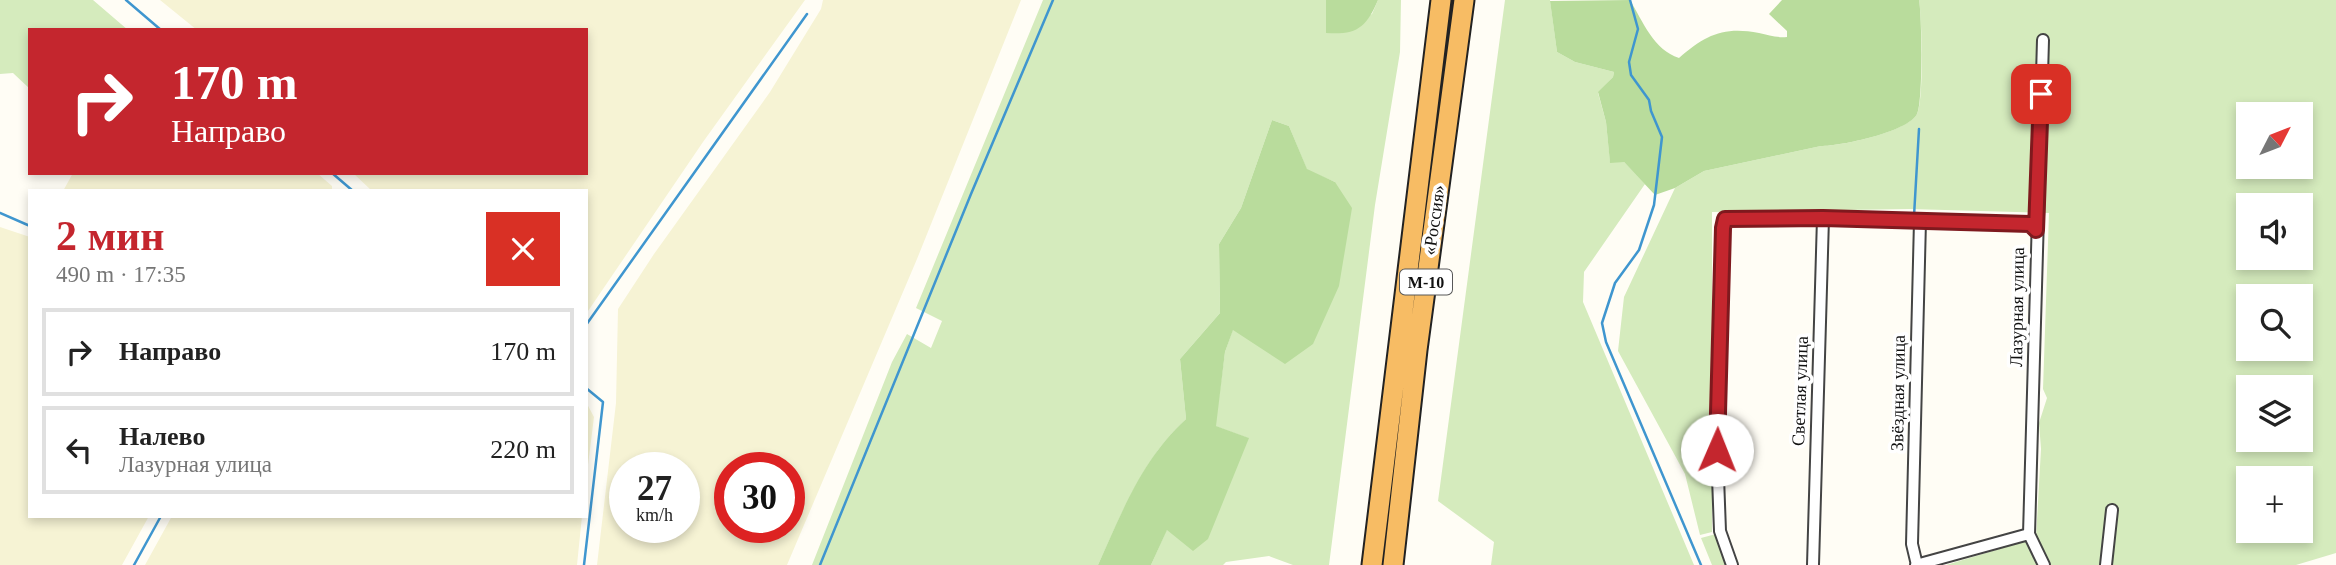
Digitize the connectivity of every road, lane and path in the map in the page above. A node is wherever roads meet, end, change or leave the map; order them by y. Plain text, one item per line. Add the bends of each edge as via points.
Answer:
1 (1441, 0) edge
2 (1464, 0) edge
3 (2043, 40) dead end
4 (1823, 218) junction
5 (1920, 221) junction
6 (2036, 230) junction
7 (2112, 510) dead end
8 (2029, 534) junction
9 (1372, 565) edge
10 (1393, 565) edge
11 (1732, 565) edge
12 (1812, 565) edge
13 (1917, 565) edge
14 (2044, 565) edge
15 (2106, 565) edge

1 - 9 highway, «Россия» / М-10
2 - 10 highway, «Россия» / М-10
3 - 6 street, Лазурная улица
4 - 5 street
4 - 11 street via 1725,219 1717,450 1720,531
4 - 12 street, Светлая улица
5 - 6 street via 2030,224
5 - 13 street, Звёздная улица via 1912,544
6 - 8 street, Лазурная улица
7 - 15 street
8 - 13 street
8 - 14 street

